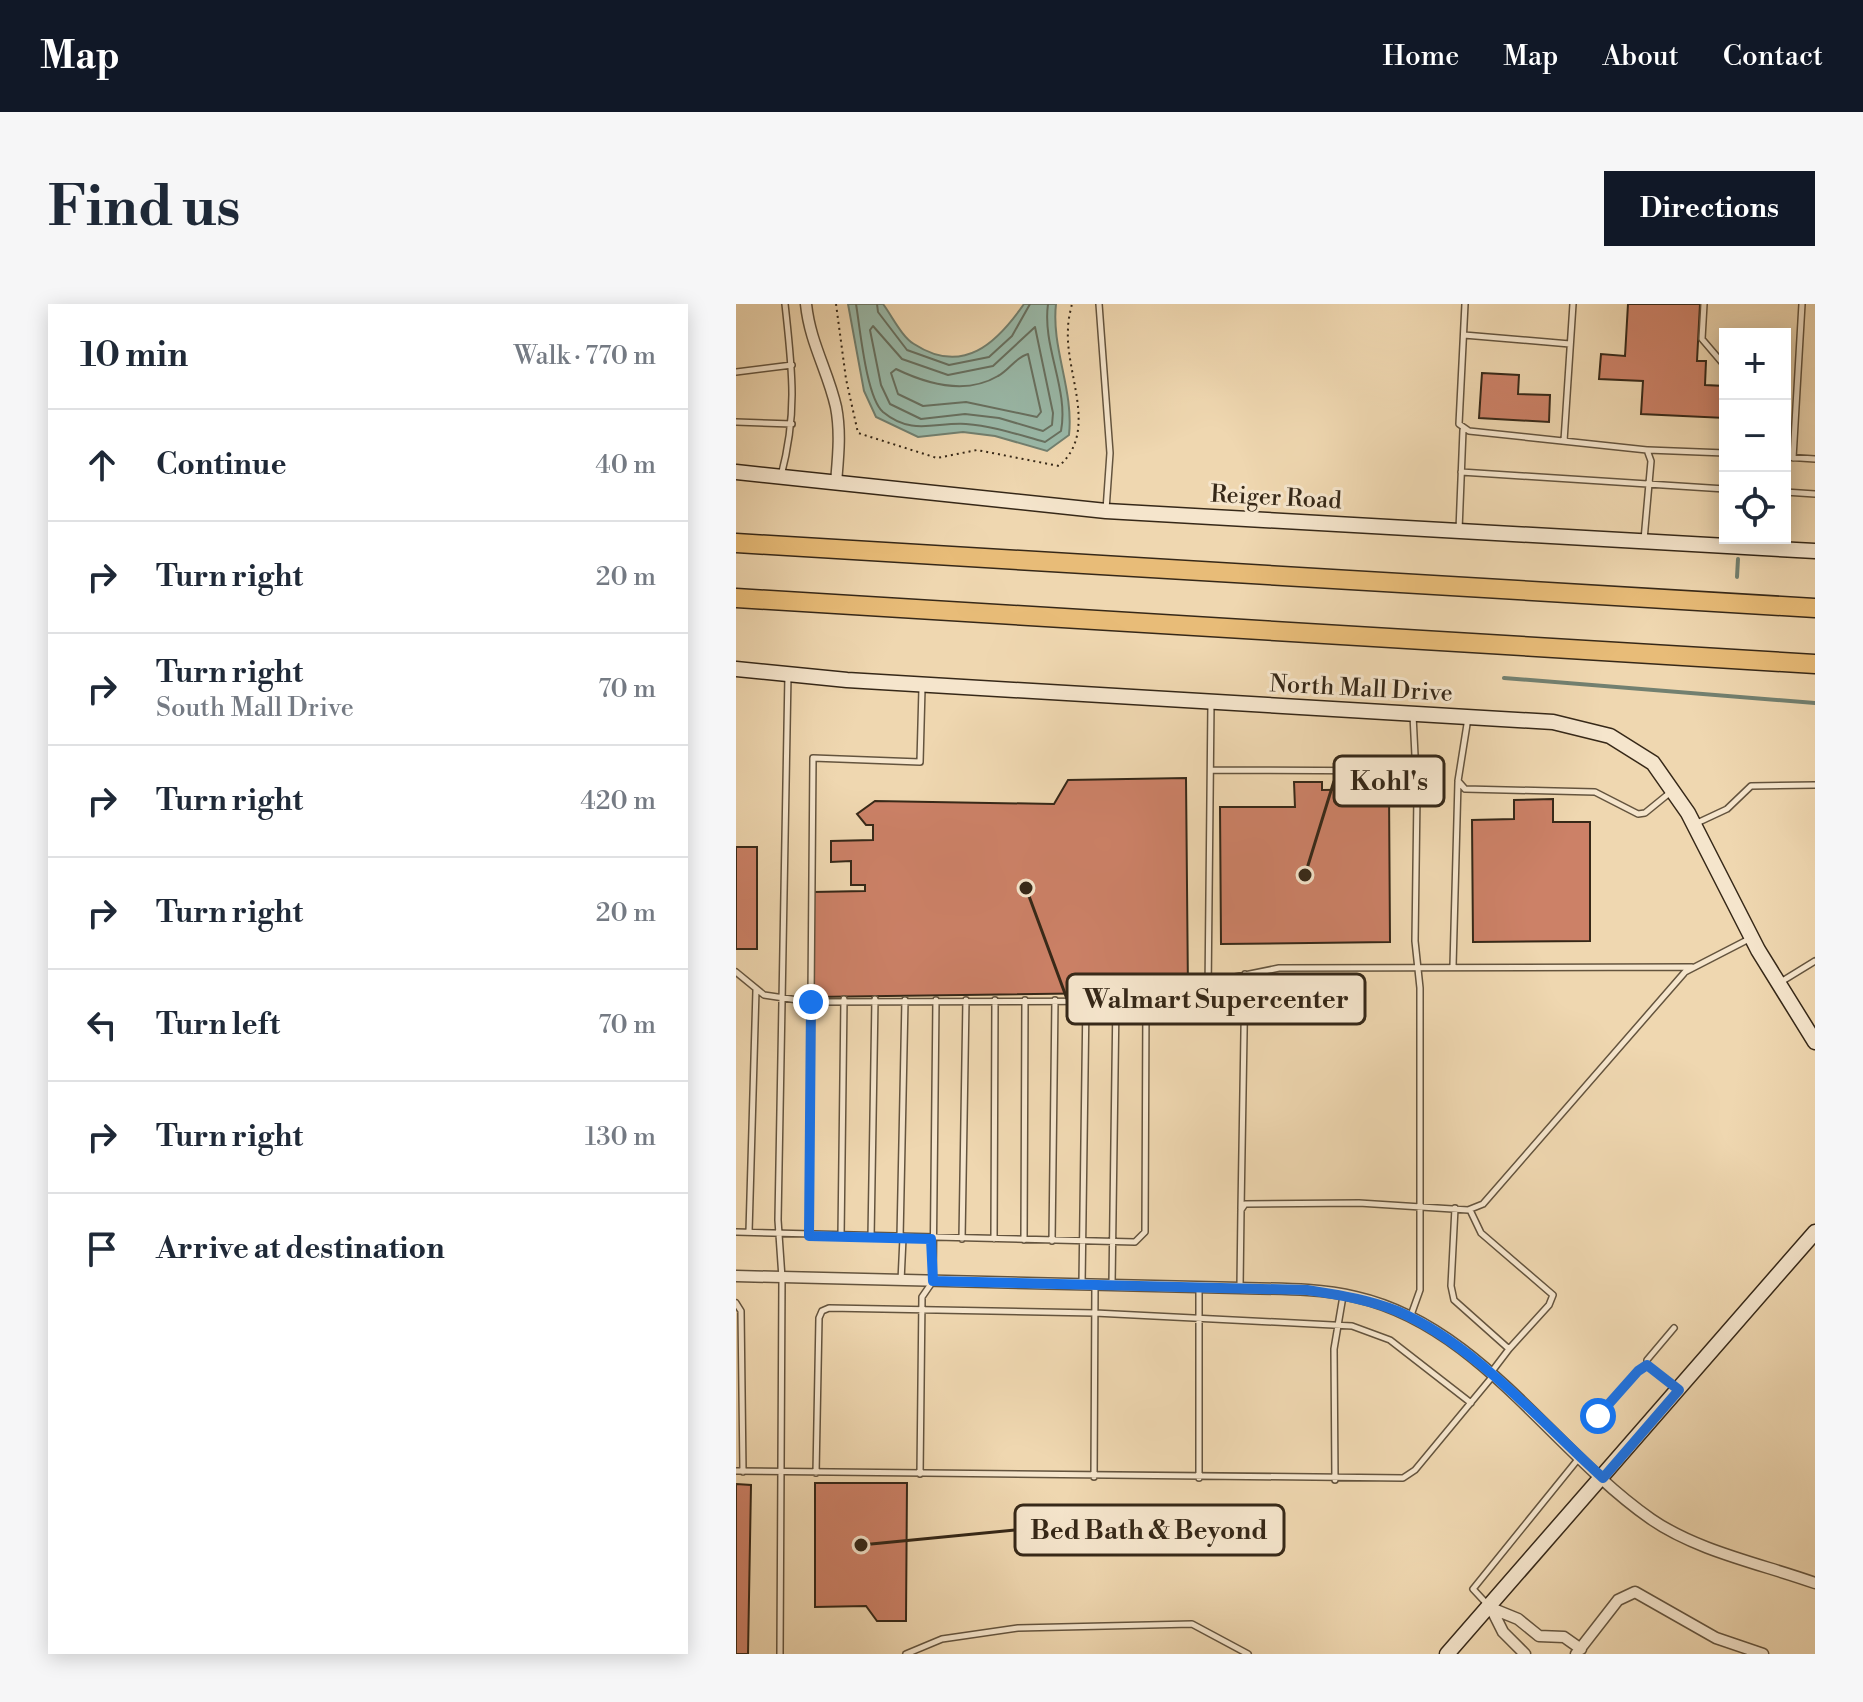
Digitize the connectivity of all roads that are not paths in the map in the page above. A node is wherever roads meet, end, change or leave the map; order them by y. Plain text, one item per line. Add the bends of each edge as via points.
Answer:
1 (785, 304) edge
2 (806, 304) edge
3 (1099, 304) edge
4 (1465, 304) edge
5 (1573, 304) edge
6 (1704, 304) edge
7 (1802, 304) edge
8 (1464, 335) junction
9 (1570, 344) junction
10 (1719, 359) edge
11 (792, 365) junction
12 (736, 372) edge
13 (736, 422) edge
14 (792, 424) junction
15 (1463, 430) junction
16 (1564, 441) junction
17 (1647, 450) junction
18 (1719, 453) edge
19 (1793, 458) joint
20 (1815, 459) edge
21 (736, 472) edge
22 (1461, 472) junction
23 (781, 477) junction
24 (836, 483) junction
25 (1649, 484) junction
26 (1719, 489) edge
27 (1791, 492) edge
28 (1815, 494) edge
29 (1106, 511) junction
30 (1458, 531) junction
31 (736, 541) edge
32 (1644, 541) junction
33 (1815, 551) edge
34 (736, 598) edge
35 (1815, 608) edge
36 (1815, 664) edge
37 (736, 669) edge
38 (788, 674) junction
39 (922, 684) junction
40 (1211, 703) junction
41 (1413, 714) junction
42 (1468, 717) junction
43 (1211, 770) junction
44 (1415, 771) junction
45 (1458, 781) junction
46 (1815, 785) edge
47 (1672, 791) junction
48 (1694, 824) junction
49 (1752, 938) junction
50 (1815, 962) edge
51 (1417, 966) junction
52 (1453, 966) junction
53 (1692, 967) junction
54 (736, 972) edge
55 (1245, 974) junction
56 (1778, 983) junction
57 (756, 990) junction
58 (1208, 994) junction
59 (782, 999) junction
60 (844, 999) junction
61 (875, 999) junction
62 (905, 1000) junction
63 (936, 1000) junction
64 (966, 1000) junction
65 (995, 1000) junction
66 (1025, 1000) junction
67 (1055, 1000) junction
68 (1086, 1000) junction
69 (1116, 1000) junction
70 (1146, 1001) junction
71 (811, 1002) junction
72 (1815, 1042) edge
73 (1419, 1205) junction
74 (1455, 1208) junction
75 (1241, 1210) junction
76 (1470, 1210) junction
77 (736, 1232) edge
78 (749, 1232) junction
79 (779, 1232) junction
80 (1815, 1232) edge
81 (809, 1236) junction
82 (841, 1237) junction
83 (871, 1238) junction
84 (902, 1238) junction
85 (931, 1239) junction
86 (962, 1239) junction
87 (994, 1239) junction
88 (1024, 1240) junction
89 (1052, 1241) junction
90 (1082, 1242) junction
91 (1113, 1242) junction
92 (736, 1276) edge
93 (782, 1278) junction
94 (901, 1281) junction
95 (933, 1281) junction
96 (1082, 1285) junction
97 (1095, 1285) junction
98 (1112, 1285) junction
99 (1199, 1287) junction
100 (1240, 1288) junction
101 (1343, 1295) junction
102 (736, 1303) edge
103 (922, 1307) junction
104 (1095, 1313) junction
105 (1199, 1318) junction
106 (1410, 1318) junction
107 (1338, 1325) junction
108 (1674, 1328) dead end
109 (1509, 1349) junction
110 (1647, 1365) junction
111 (1491, 1376) junction
112 (1679, 1390) junction
113 (1471, 1403) junction
114 (1598, 1416) dead end
115 (1580, 1457) junction
116 (739, 1472) edge
117 (781, 1473) junction
118 (816, 1473) junction
119 (920, 1474) junction
120 (1094, 1477) junction
121 (1199, 1478) junction
122 (1603, 1478) junction
123 (1335, 1480) junction
124 (1815, 1583) edge
125 (1491, 1608) junction
126 (1539, 1636) junction
127 (1578, 1651) edge
128 (780, 1654) edge
129 (906, 1654) edge
130 (1248, 1654) edge
131 (1447, 1654) edge
132 (1525, 1654) edge
133 (1761, 1654) edge

1 - 11 lane
2 - 24 street via 813,347 839,425
3 - 29 lane via 1110,453
4 - 8 lane
5 - 9 lane
6 - 10 lane via 1702,339
7 - 19 lane
8 - 9 lane
8 - 15 lane via 1459,415
9 - 16 lane
11 - 12 lane
11 - 14 lane
13 - 14 lane
14 - 23 lane
15 - 16 lane
15 - 22 lane
16 - 17 lane
17 - 18 lane
17 - 25 lane
19 - 20 lane
21 - 23 street, Reiger Road
22 - 25 lane
22 - 30 lane
23 - 24 street, Reiger Road
24 - 29 street, Reiger Road
25 - 26 lane
25 - 32 lane
27 - 28 lane
29 - 30 street, Reiger Road
30 - 32 street, Reiger Road
31 - 35 highway
32 - 33 street, Reiger Road
34 - 36 highway
37 - 38 street, North Mall Drive
38 - 39 street, North Mall Drive
38 - 59 lane
39 - 40 street, North Mall Drive
39 - 71 lane via 920,762 813,758
40 - 41 street, North Mall Drive
40 - 43 lane
41 - 42 street, North Mall Drive
41 - 44 lane
42 - 45 lane
42 - 47 street, North Mall Drive via 1553,722 1610,736 1653,763
43 - 44 lane
43 - 58 lane
44 - 51 lane
45 - 47 lane via 1465,789 1595,792 1638,814
45 - 52 lane
46 - 48 lane via 1751,786 1727,809
47 - 48 street, North Mall Drive
48 - 49 street, North Mall Drive
49 - 53 lane
49 - 56 street, North Mall Drive
50 - 56 lane
51 - 52 lane
51 - 55 lane via 1278,968
51 - 73 lane
52 - 53 lane
53 - 76 lane via 1493,1195
54 - 57 lane
55 - 58 lane
55 - 75 lane
56 - 72 street, North Mall Drive
57 - 59 lane
57 - 78 lane
58 - 70 lane via 1197,1001
59 - 71 lane
59 - 79 lane
60 - 61 lane
60 - 71 lane
60 - 82 lane
61 - 62 lane
61 - 83 lane
62 - 63 lane
62 - 84 lane
63 - 64 lane
63 - 85 lane
64 - 65 lane
64 - 86 lane
65 - 66 lane
65 - 87 lane
66 - 67 lane
66 - 88 lane
67 - 68 lane
67 - 89 lane
68 - 69 lane
68 - 90 lane
69 - 70 lane
69 - 91 lane
70 - 91 lane via 1145,1232 1135,1242
71 - 81 lane
73 - 74 lane
73 - 75 lane via 1252,1203
73 - 106 lane via 1420,1290
74 - 76 lane
74 - 109 lane via 1454,1300
75 - 100 lane
76 - 109 lane via 1481,1233 1553,1295
77 - 78 lane
78 - 79 lane
79 - 81 lane
79 - 93 lane
80 - 112 street
81 - 82 lane
82 - 83 lane
83 - 84 lane
84 - 85 lane
84 - 94 lane
85 - 86 lane
85 - 95 lane
86 - 87 lane
87 - 88 lane
88 - 89 lane
89 - 90 lane
90 - 91 lane
90 - 96 lane
91 - 98 lane
92 - 93 street
93 - 94 street
93 - 117 lane
94 - 95 street
95 - 96 street
95 - 103 lane
96 - 97 street
97 - 98 street
97 - 104 lane
98 - 99 street
99 - 100 street
99 - 105 lane
100 - 101 street
101 - 106 street
101 - 107 lane
102 - 116 lane via 742,1349
103 - 104 lane
103 - 118 lane via 822,1311
103 - 119 lane
104 - 105 lane
104 - 120 lane
105 - 107 lane
105 - 121 lane
106 - 111 street
107 - 113 lane via 1390,1340
107 - 123 lane
108 - 110 lane
109 - 111 lane
110 - 112 lane
110 - 114 lane
111 - 113 lane
111 - 115 street
112 - 122 street
113 - 123 lane via 1403,1478
115 - 122 street
115 - 125 lane via 1473,1589
116 - 117 lane
117 - 118 lane
117 - 128 lane
118 - 119 lane
119 - 120 lane
120 - 121 lane
121 - 123 lane
122 - 124 street via 1652,1520
122 - 125 street
125 - 126 street via 1518,1619
125 - 131 street
125 - 132 street via 1503,1632
126 - 127 street via 1564,1637
126 - 132 street
127 - 133 street via 1618,1600 1635,1592 1716,1638
129 - 130 lane via 942,1639 1018,1628 1192,1624

